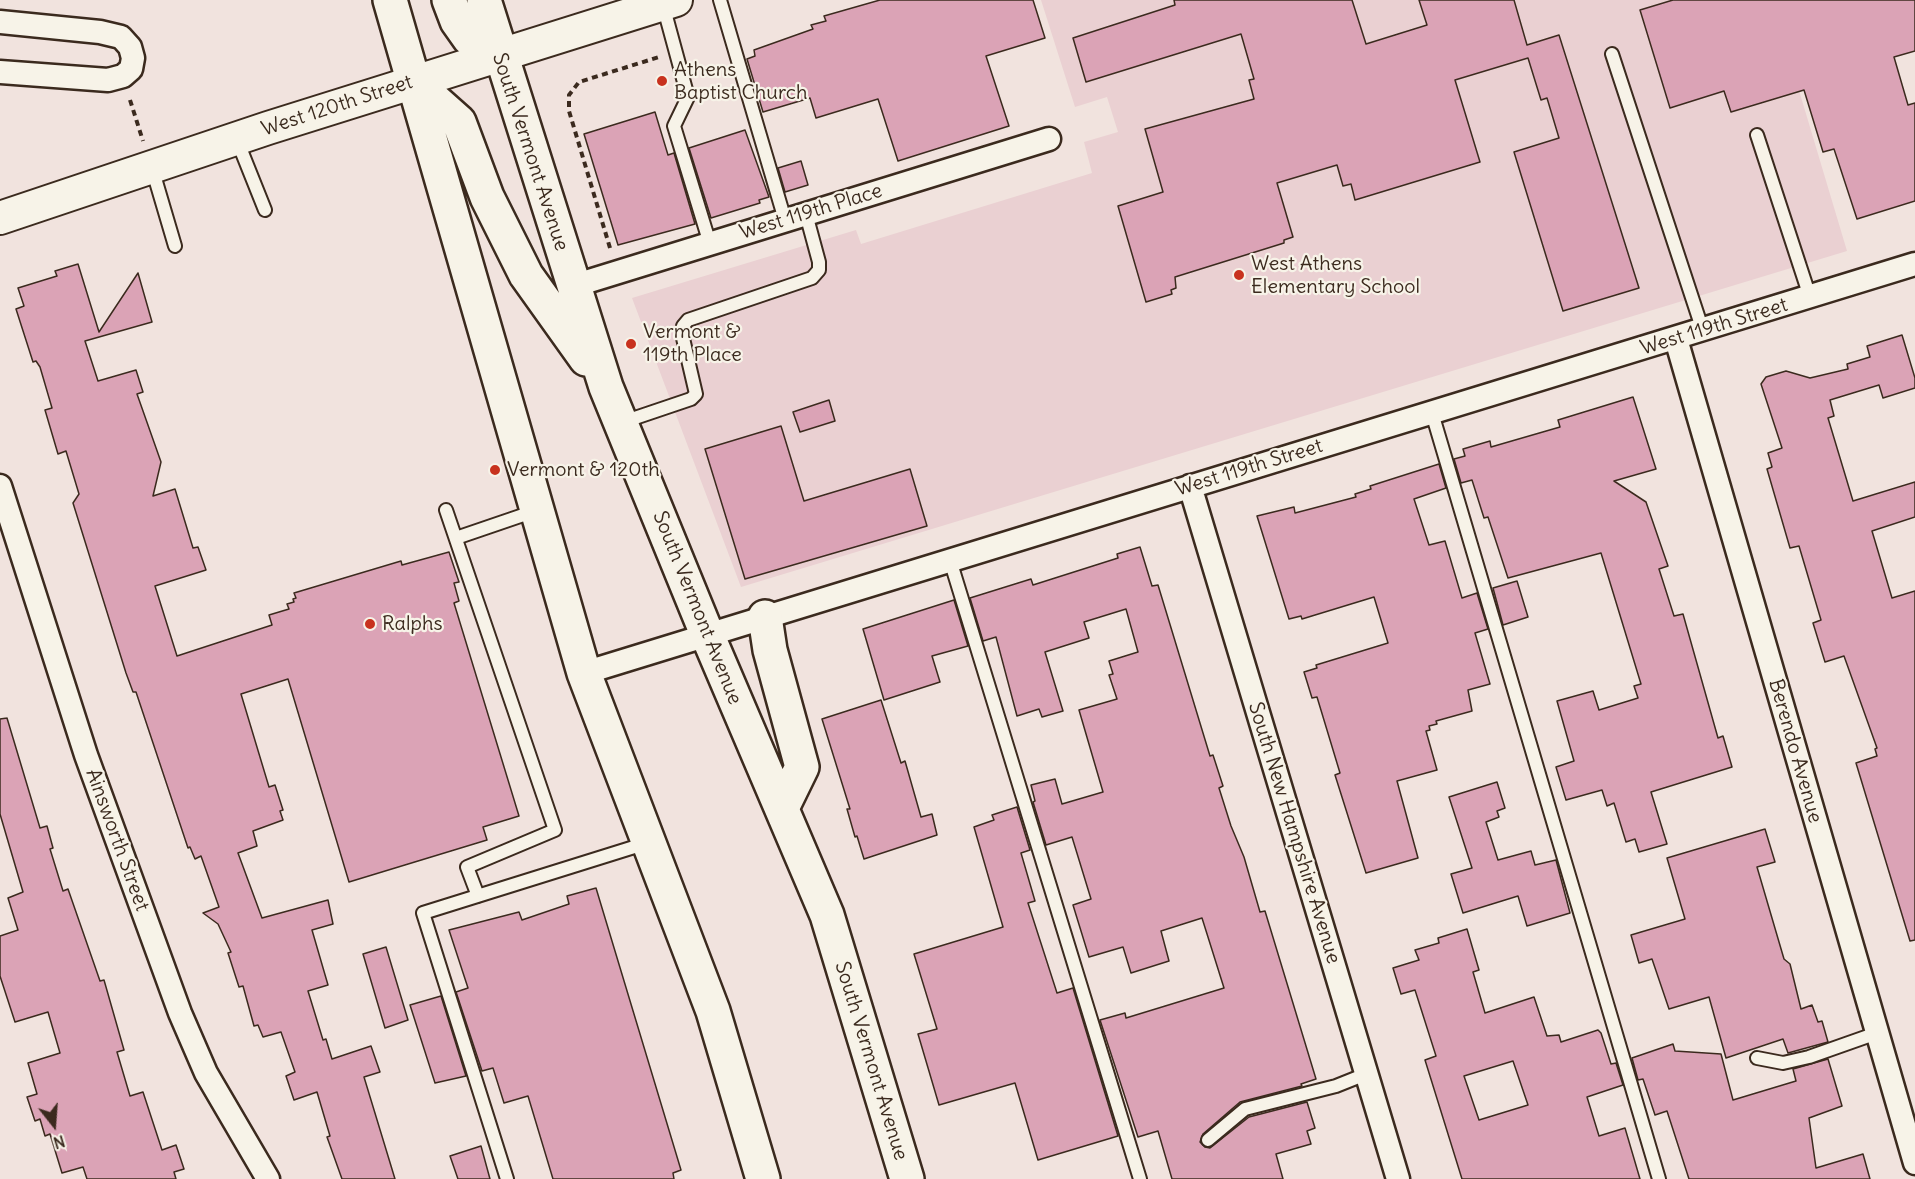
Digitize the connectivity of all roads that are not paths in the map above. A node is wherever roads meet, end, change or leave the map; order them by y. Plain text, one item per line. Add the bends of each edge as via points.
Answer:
1 (390, 0) edge
2 (449, 0) edge
3 (484, 0) edge
4 (720, 0) edge
5 (669, 2) edge
6 (0, 22) edge
7 (499, 54) junction
8 (1612, 54) dead end
9 (0, 72) edge
10 (414, 82) junction
11 (1758, 135) dead end
12 (236, 139) junction
13 (1049, 139) dead end
14 (152, 168) junction
15 (265, 210) dead end
16 (806, 214) junction
17 (0, 218) edge
18 (785, 220) junction
19 (710, 244) junction
20 (176, 246) dead end
21 (1914, 270) edge
22 (573, 286) junction
23 (1810, 297) junction
24 (1703, 331) junction
25 (1676, 339) junction
26 (606, 387) junction
27 (1432, 413) junction
28 (621, 422) junction
29 (0, 486) edge
30 (1190, 486) junction
31 (446, 510) dead end
32 (536, 510) junction
33 (456, 538) junction
34 (950, 560) junction
35 (765, 617) junction
36 (707, 634) junction
37 (584, 673) junction
38 (782, 808) junction
39 (648, 843) junction
40 (478, 896) junction
41 (1877, 1033) junction
42 (1757, 1058) dead end
43 (1366, 1074) junction
44 (1208, 1140) dead end
45 (1915, 1162) edge
46 (268, 1179) edge
47 (507, 1179) edge
48 (763, 1179) edge
49 (907, 1179) edge
50 (1140, 1179) edge
51 (1398, 1179) edge
52 (1659, 1179) edge

1 - 10 main road
2 - 7 main road via 456,21 469,38 481,49
3 - 7 main road, South Vermont Avenue
4 - 18 lane
5 - 7 street, West 120th Street
5 - 19 lane via 688,97 674,126
6 - 9 street via 121,37 133,58 131,69 108,80
7 - 10 street, West 120th Street
7 - 22 main road, South Vermont Avenue
8 - 24 lane
10 - 12 street, West 120th Street
10 - 26 main road via 459,122 487,197 526,275
10 - 32 main road
11 - 23 lane
12 - 14 street, West 120th Street
12 - 15 lane
13 - 16 street, West 119th Place
14 - 17 street, West 120th Street
14 - 20 lane
16 - 18 street, West 119th Place
16 - 28 lane via 819,262 819,270 812,278 688,320 682,334 696,394
18 - 19 street, West 119th Place
19 - 22 street, West 119th Place
21 - 23 street, West 119th Street
22 - 26 main road, South Vermont Avenue
23 - 24 street, West 119th Street
24 - 25 street, West 119th Street
25 - 27 street, West 119th Street
25 - 41 street, Berendo Avenue
26 - 28 main road, South Vermont Avenue
27 - 30 street, West 119th Street
27 - 52 lane
28 - 36 main road, South Vermont Avenue
29 - 46 street, Ainsworth Street via 86,755 180,1013 206,1074
30 - 34 street, West 119th Street
30 - 43 street, South New Hampshire Avenue
31 - 33 lane
32 - 33 lane
32 - 37 main road
33 - 40 lane via 555,830 467,867
34 - 35 street, West 119th Street
34 - 50 lane
35 - 36 street, West 119th Street
35 - 38 main road via 802,767
36 - 37 street, West 119th Street
36 - 38 main road, South Vermont Avenue
37 - 39 main road
38 - 49 main road, South Vermont Avenue via 827,915
39 - 40 lane
39 - 48 main road via 713,1011
40 - 47 lane via 423,913
41 - 42 lane via 1783,1063
41 - 45 street, Berendo Avenue
43 - 44 lane via 1336,1086 1245,1109
43 - 51 street, South New Hampshire Avenue

